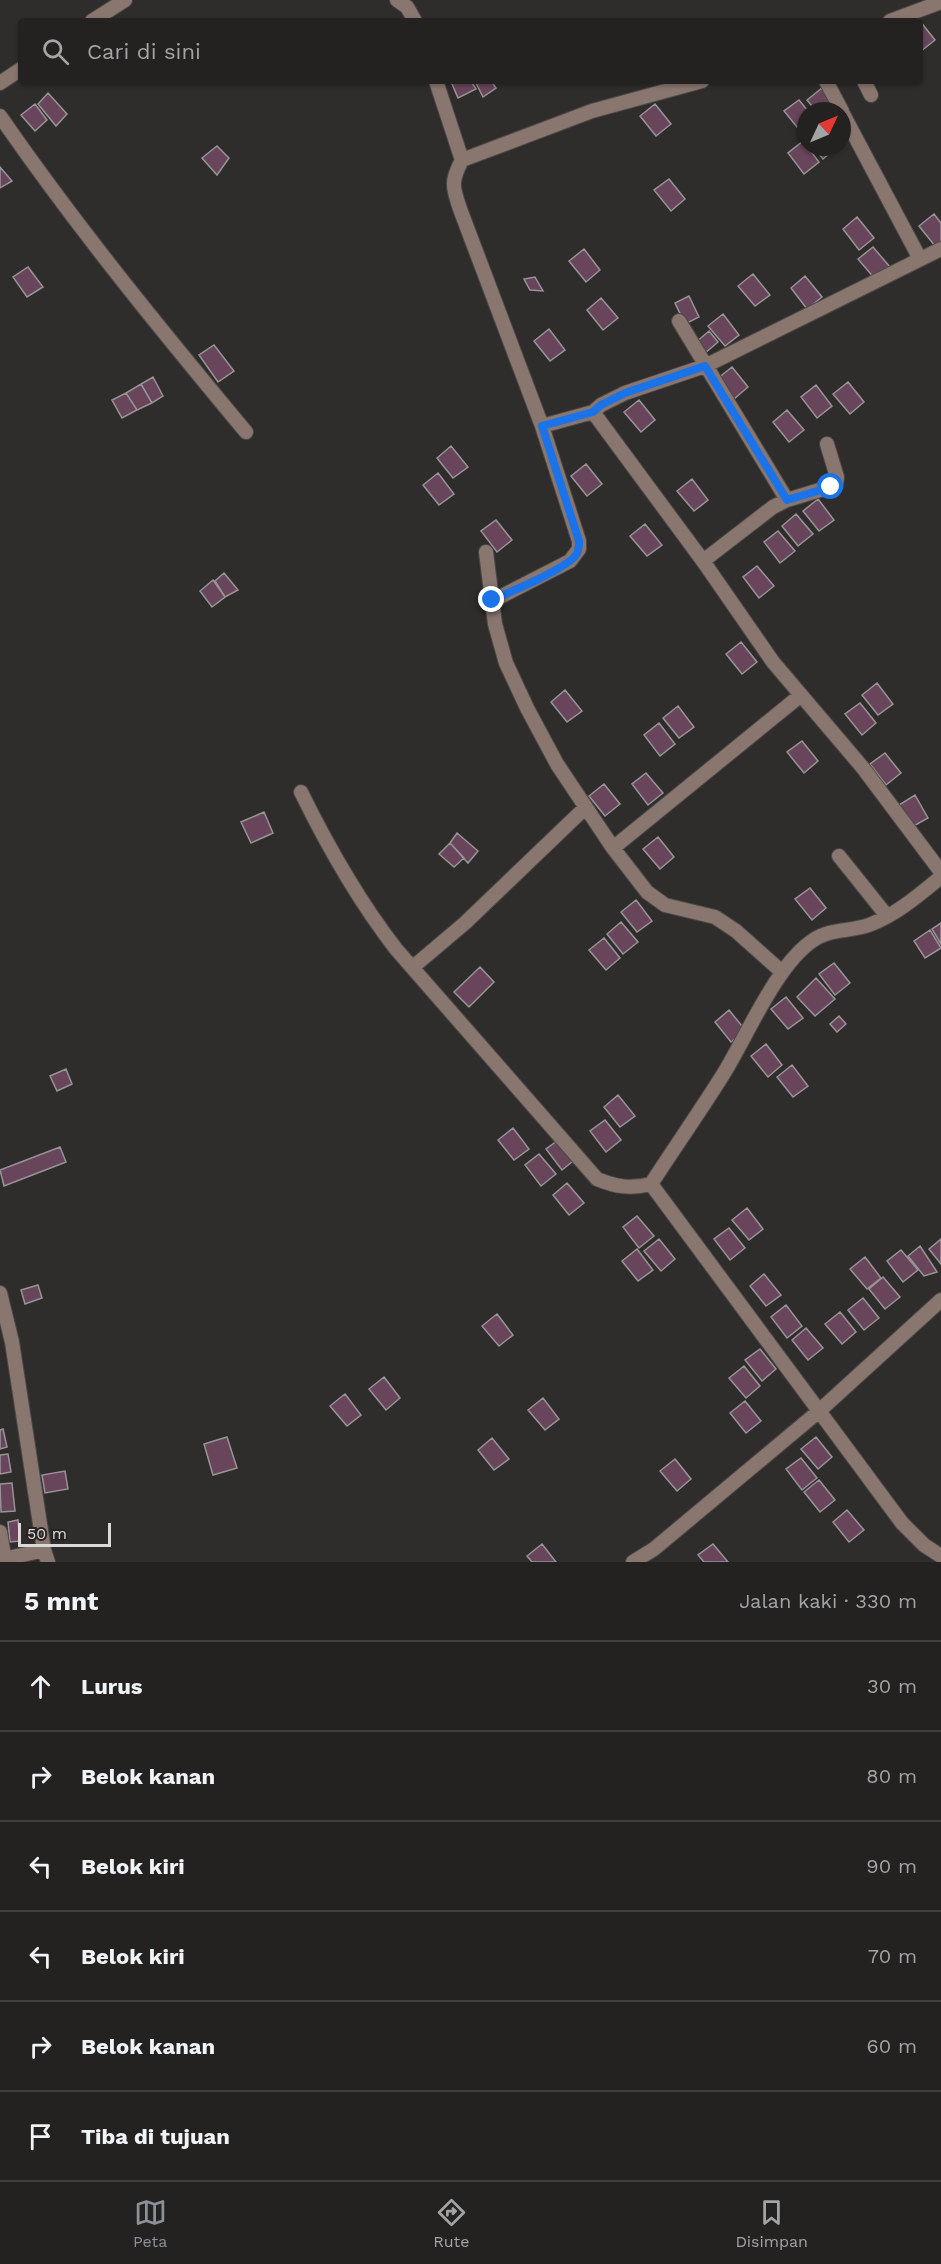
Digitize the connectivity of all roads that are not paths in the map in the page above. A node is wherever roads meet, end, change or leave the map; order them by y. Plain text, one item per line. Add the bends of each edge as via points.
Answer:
1 (125, 0) edge
2 (397, 0) edge
3 (941, 2) edge
4 (97, 18) edge
5 (413, 18) edge
6 (898, 18) edge
7 (18, 71) edge
8 (0, 83) edge
9 (437, 84) edge
10 (691, 84) edge
11 (828, 84) edge
12 (866, 84) edge
13 (871, 95) dead end
14 (837, 102) edge
15 (0, 116) edge
16 (851, 128) edge
17 (462, 160) junction
18 (941, 249) edge
19 (920, 259) junction
20 (679, 321) dead end
21 (705, 366) junction
22 (593, 412) junction
23 (542, 426) junction
24 (246, 432) dead end
25 (827, 444) dead end
26 (787, 500) junction
27 (486, 552) dead end
28 (703, 561) junction
29 (492, 600) junction
30 (801, 694) junction
31 (301, 792) dead end
32 (586, 807) junction
33 (613, 848) junction
34 (839, 856) dead end
35 (941, 872) edge
36 (941, 877) edge
37 (887, 916) junction
38 (413, 967) junction
39 (782, 972) junction
40 (651, 1184) junction
41 (0, 1293) edge
42 (941, 1300) edge
43 (6, 1344) edge
44 (818, 1412) junction
45 (0, 1532) edge
46 (46, 1556) edge
47 (941, 1556) edge
48 (3, 1560) edge
49 (633, 1562) edge

1 - 4 street
2 - 5 street
3 - 6 street
7 - 8 street
9 - 17 street
10 - 17 street via 592,111
11 - 14 street
12 - 13 street
15 - 24 street via 66,208
16 - 19 street
17 - 23 street via 454,175 453,189
18 - 19 street
19 - 21 street
20 - 21 street
21 - 22 street via 625,393
21 - 26 street
22 - 23 street
22 - 28 street
23 - 29 street via 579,549 558,568
25 - 26 street via 836,485
26 - 28 street
27 - 29 street
28 - 30 street via 773,662
29 - 32 street via 506,663 526,708
30 - 33 street
30 - 35 street
31 - 38 street via 375,921
32 - 33 street
32 - 38 street via 465,923
33 - 39 street via 647,892 665,905 715,917
34 - 37 street
36 - 37 street
37 - 39 street via 867,926 833,930 818,937
38 - 40 street via 597,1179 615,1186
39 - 40 street via 724,1073
40 - 44 street
41 - 43 street
42 - 44 street
43 - 46 street
44 - 47 street via 902,1523
44 - 49 street via 654,1549
45 - 48 street
46 - 48 street

